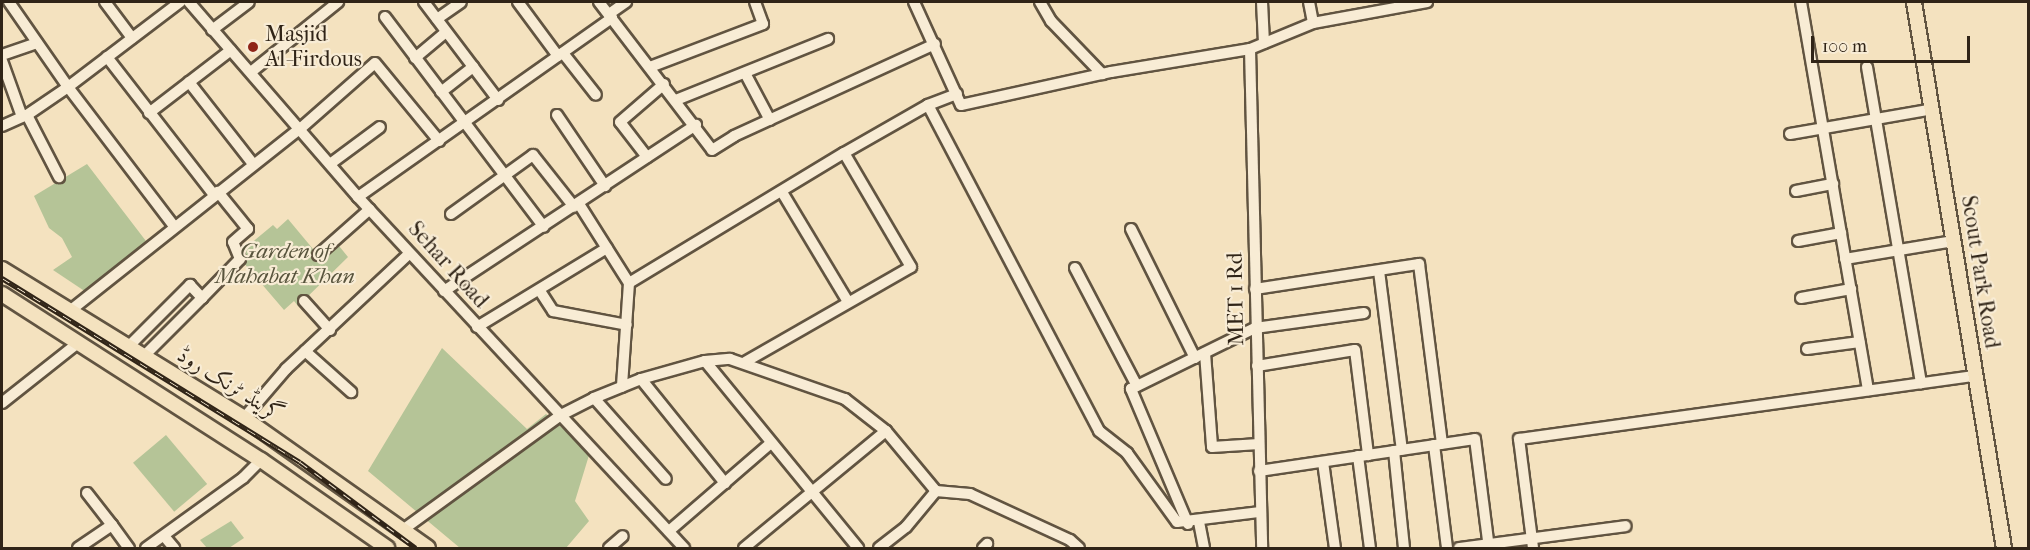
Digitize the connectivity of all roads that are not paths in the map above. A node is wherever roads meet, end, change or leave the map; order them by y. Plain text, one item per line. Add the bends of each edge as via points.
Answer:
1 (9, 2) edge
2 (105, 2) edge
3 (180, 2) edge
4 (189, 2) edge
5 (249, 2) edge
6 (338, 2) edge
7 (424, 2) edge
8 (461, 2) edge
9 (518, 2) edge
10 (599, 2) edge
11 (626, 2) edge
12 (755, 2) edge
13 (914, 2) edge
14 (1040, 2) edge
15 (1263, 2) edge
16 (1309, 2) edge
17 (1427, 2) edge
18 (1801, 2) edge
19 (1914, 2) edge
20 (610, 16) junction
21 (385, 17) dead end
22 (437, 19) junction
23 (1313, 23) junction
24 (212, 30) junction
25 (446, 32) junction
26 (132, 38) junction
27 (828, 39) dead end
28 (37, 43) junction
29 (1264, 43) junction
30 (935, 44) junction
31 (1250, 49) junction
32 (231, 50) junction
33 (2, 55) edge
34 (560, 55) junction
35 (107, 57) junction
36 (415, 58) junction
37 (2, 61) edge
38 (473, 67) junction
39 (650, 67) junction
40 (1867, 67) dead end
41 (251, 72) junction
42 (745, 73) junction
43 (1102, 74) junction
44 (189, 82) junction
45 (664, 84) junction
46 (68, 87) junction
47 (441, 92) junction
48 (957, 93) junction
49 (596, 95) dead end
50 (498, 100) junction
51 (676, 100) junction
52 (928, 105) junction
53 (1933, 109) junction
54 (149, 113) junction
55 (25, 116) junction
56 (557, 116) dead end
57 (1876, 119) junction
58 (770, 120) junction
59 (464, 123) junction
60 (696, 125) junction
61 (2, 126) edge
62 (380, 127) dead end
63 (301, 128) junction
64 (1823, 128) junction
65 (1791, 134) dead end
66 (439, 141) junction
67 (844, 153) junction
68 (647, 158) junction
69 (253, 164) junction
70 (330, 164) junction
71 (59, 177) dead end
72 (506, 177) junction
73 (1833, 184) junction
74 (605, 186) junction
75 (1796, 191) dead end
76 (782, 192) junction
77 (216, 194) junction
78 (358, 197) junction
79 (577, 205) junction
80 (370, 209) junction
81 (451, 214) dead end
82 (174, 226) junction
83 (544, 227) junction
84 (1131, 229) dead end
85 (1841, 233) junction
86 (1798, 241) dead end
87 (1954, 242) junction
88 (607, 248) junction
89 (1898, 250) junction
90 (410, 254) junction
91 (318, 255) dead end
92 (1845, 259) junction
93 (1075, 268) dead end
94 (2, 269) edge
95 (1379, 270) junction
96 (630, 284) junction
97 (1255, 289) junction
98 (1851, 289) junction
99 (444, 291) junction
100 (540, 291) junction
101 (2, 294) edge
102 (202, 298) junction
103 (1801, 298) dead end
104 (304, 301) dead end
105 (848, 302) junction
106 (71, 310) junction
107 (1364, 313) dead end
108 (627, 325) junction
109 (477, 327) junction
110 (1255, 328) junction
111 (330, 330) junction
112 (1860, 342) junction
113 (78, 343) junction
114 (128, 347) junction
115 (1807, 349) dead end
116 (305, 351) junction
117 (1200, 355) junction
118 (144, 356) junction
119 (705, 361) junction
120 (745, 362) junction
121 (1257, 366) junction
122 (1975, 376) junction
123 (641, 379) junction
124 (1921, 383) junction
125 (1137, 386) junction
126 (622, 387) junction
127 (1868, 390) junction
128 (351, 392) dead end
129 (594, 398) junction
130 (2, 403) edge
131 (561, 415) junction
132 (244, 418) junction
133 (886, 431) junction
134 (771, 443) junction
135 (1259, 444) junction
136 (1438, 445) junction
137 (1398, 451) junction
138 (1363, 456) junction
139 (261, 460) junction
140 (1323, 462) junction
141 (1259, 471) junction
142 (666, 479) dead end
143 (724, 483) junction
144 (936, 490) junction
145 (811, 492) junction
146 (87, 493) dead end
147 (1260, 512) junction
148 (1194, 523) junction
149 (112, 525) junction
150 (1626, 526) dead end
151 (404, 529) junction
152 (669, 531) junction
153 (164, 536) junction
154 (623, 536) dead end
155 (1532, 544) edge
156 (1488, 547) edge
157 (78, 549) edge
158 (129, 549) edge
159 (146, 549) edge
160 (174, 549) edge
161 (387, 549) edge
162 (428, 549) edge
163 (609, 549) edge
164 (684, 549) edge
165 (744, 549) edge
166 (858, 549) edge
167 (879, 549) edge
168 (1079, 549) edge
169 (1204, 549) edge
170 (1262, 549) edge
171 (1335, 549) edge
172 (1370, 549) edge
173 (1404, 549) edge
174 (1447, 549) edge
175 (1459, 549) edge
176 (2004, 549) edge

1 - 28 street
2 - 26 street
3 - 26 street
4 - 24 street, Sehar Road
5 - 24 street
6 - 41 street
7 - 22 street
8 - 22 street
9 - 34 street
10 - 20 street
11 - 20 street
12 - 39 street via 763,24
13 - 30 street
14 - 43 street via 1050,21
15 - 29 street
16 - 23 street
17 - 23 street
18 - 64 street
19 - 53 main road, Scout Park Road
20 - 34 street
20 - 39 street
21 - 36 street
22 - 25 street
23 - 29 street
24 - 32 street, Sehar Road
25 - 36 street
25 - 38 street
26 - 35 street
27 - 42 street
28 - 33 street
28 - 46 street
29 - 31 street
30 - 48 street
30 - 58 street
31 - 43 street
31 - 97 street, MET 1 Rd
32 - 41 street, Sehar Road
32 - 44 street
34 - 49 street
34 - 50 street
35 - 46 street
35 - 54 street
36 - 47 street
37 - 55 street
38 - 47 street
38 - 50 street
39 - 45 street
40 - 57 street
41 - 63 street, Sehar Road
42 - 51 street
42 - 58 street
43 - 48 street via 961,105
44 - 54 street
44 - 69 street
45 - 51 street
45 - 68 street via 620,122
46 - 55 street
46 - 82 street
47 - 59 street
48 - 52 street
50 - 59 street
51 - 60 street
52 - 67 street
52 - 148 street via 1099,431 1127,453 1177,522
53 - 57 street
53 - 87 main road, Scout Park Road
54 - 77 street
55 - 61 street
55 - 71 street
56 - 74 street
57 - 64 street
57 - 89 street
58 - 60 street via 711,150
59 - 66 street
59 - 72 street
60 - 68 street
62 - 70 street
63 - 66 street via 375,63
63 - 69 street
63 - 70 street, Sehar Road
64 - 65 street
64 - 73 street
66 - 78 street
67 - 76 street
67 - 105 street via 911,267
68 - 74 street
69 - 77 street
70 - 78 street, Sehar Road
72 - 79 street via 533,154
72 - 81 street
72 - 83 street
73 - 75 street
73 - 85 street
74 - 79 street
76 - 96 street
76 - 105 street
77 - 82 street
77 - 102 street via 248,229 232,242 240,259
78 - 80 street, Sehar Road
79 - 83 street
79 - 88 street
80 - 90 street, Sehar Road
80 - 91 street
82 - 106 street
83 - 99 street
84 - 117 street
85 - 86 street
85 - 92 street
87 - 89 street
87 - 122 main road, Scout Park Road
88 - 96 street
88 - 100 street
89 - 92 street
89 - 124 street
90 - 99 street, Sehar Road
90 - 111 street
92 - 98 street
93 - 125 street
94 - 106 main road, گرینڈ ٹرنک روڈ
95 - 97 street
95 - 136 street via 1419,264
95 - 137 street
96 - 108 street
97 - 110 street, MET 1 Rd
98 - 103 street
98 - 112 street
99 - 109 street, Sehar Road
100 - 108 street via 553,311
100 - 109 street
101 - 113 main road, گرینڈ ٹرنک روڈ
102 - 114 street via 190,285
102 - 118 street
104 - 111 street
105 - 120 street
106 - 114 main road, گرینڈ ٹرنک روڈ
107 - 110 street
108 - 126 street
109 - 131 street, Sehar Road
110 - 117 street
110 - 121 street, MET 1 Rd
111 - 116 street
112 - 115 street
112 - 127 street
113 - 130 street
113 - 139 main road, گرینڈ ٹرنک روڈ
114 - 118 main road, گرینڈ ٹرنک روڈ
116 - 128 street
116 - 132 street
117 - 125 street
117 - 135 street via 1212,447
118 - 132 main road, گرینڈ ٹرنک روڈ
119 - 120 street
119 - 123 street
119 - 134 street
120 - 133 street via 845,399
121 - 135 street, MET 1 Rd
121 - 138 street via 1355,350
122 - 124 street
122 - 176 main road, Scout Park Road
123 - 126 street
123 - 143 street
124 - 127 street
125 - 148 street via 1131,389
126 - 129 street
127 - 155 street via 1520,439
129 - 131 street
129 - 142 street
131 - 151 street
131 - 152 street, Sehar Road
132 - 151 main road, گرینڈ ٹرنک روڈ
133 - 144 street
133 - 145 street
134 - 143 street
134 - 145 street
135 - 141 street, MET 1 Rd
136 - 137 street
136 - 156 street via 1475,439
136 - 174 street
137 - 138 street
137 - 173 street
138 - 140 street
138 - 172 street
139 - 153 street via 243,478
139 - 161 main road, گرینڈ ٹرنک روڈ
140 - 141 street
140 - 171 street
141 - 147 street, MET 1 Rd
143 - 152 street
144 - 167 street via 906,526
144 - 168 street via 970,494 1070,540
145 - 165 street
145 - 166 street
146 - 149 street
147 - 148 street
147 - 170 street, MET 1 Rd
148 - 169 street
149 - 157 street
149 - 158 street
150 - 155 street
151 - 162 main road, گرینڈ ٹرنک روڈ
152 - 164 street, Sehar Road
153 - 159 street
153 - 160 street
154 - 163 street
155 - 156 street
156 - 175 street

